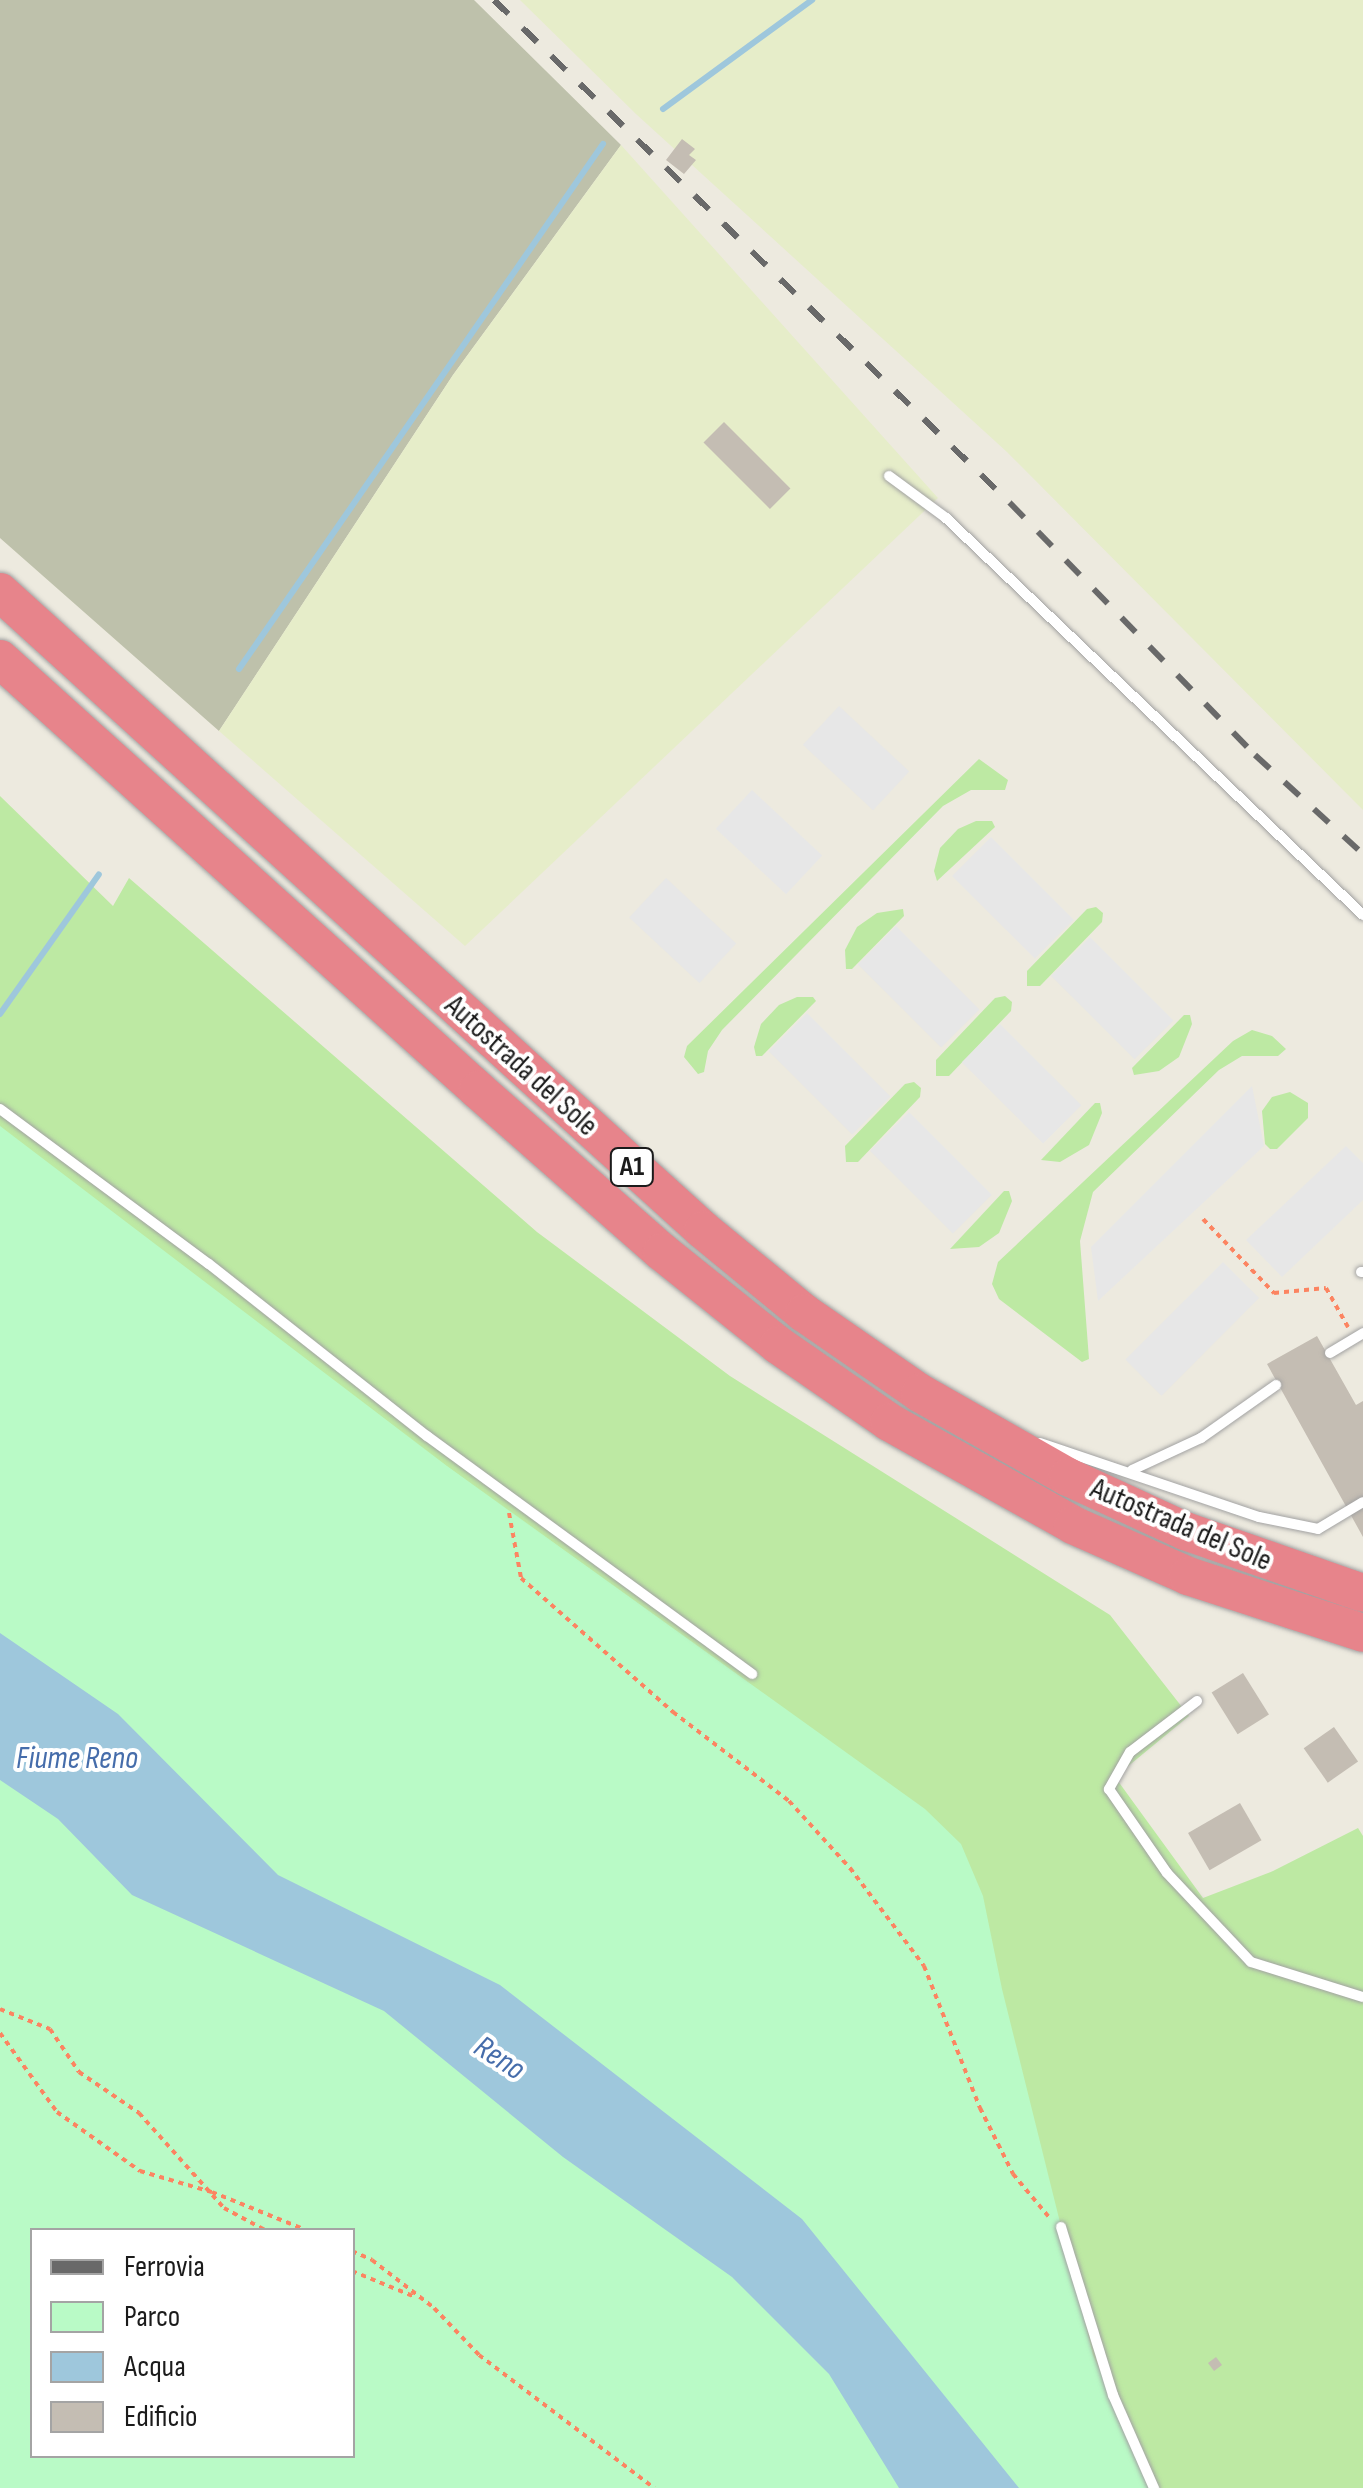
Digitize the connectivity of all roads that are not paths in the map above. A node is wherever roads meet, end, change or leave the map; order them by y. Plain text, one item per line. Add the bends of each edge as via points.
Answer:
1 (889, 476) dead end
2 (5, 595) edge
3 (0, 659) edge
4 (1363, 915) edge
5 (0, 1109) edge
6 (1359, 1336) edge
7 (1330, 1353) dead end
8 (1276, 1385) dead end
9 (962, 1419) junction
10 (1132, 1470) junction
11 (1363, 1502) edge
12 (1188, 1576) junction
13 (1363, 1593) edge
14 (1310, 1630) dead end
15 (1363, 1632) edge
16 (752, 1674) dead end
17 (1197, 1701) dead end
18 (1363, 1997) edge
19 (1061, 2227) road end
20 (1154, 2488) edge

1 - 4 lane via 946,518
2 - 9 highway, Autostrada del Sole / A1 via 703,1230 804,1313
3 - 12 highway, Autostrada del Sole / A1 via 520,1128 778,1345 888,1422 1002,1489
5 - 16 lane
6 - 7 lane
8 - 10 lane via 1201,1438
9 - 10 lane
9 - 13 highway, Autostrada del Sole / A1 via 1185,1531
10 - 11 lane via 1260,1517 1318,1529
12 - 14 lane
12 - 15 highway, Autostrada del Sole / A1
17 - 18 lane via 1130,1752 1109,1789 1167,1872 1251,1962
19 - 20 lane via 1102,2364

